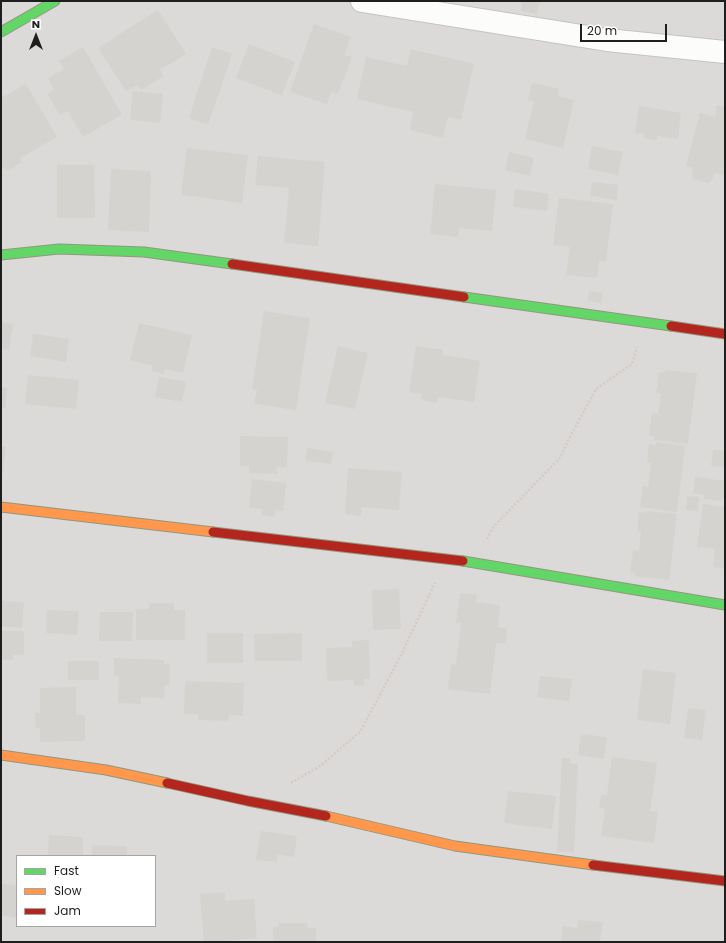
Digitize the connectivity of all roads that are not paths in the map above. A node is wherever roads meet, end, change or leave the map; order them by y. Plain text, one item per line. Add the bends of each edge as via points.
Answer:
1 (55, 1) edge
2 (362, 1) edge
3 (1, 32) edge
4 (725, 52) edge
5 (1, 255) edge
6 (725, 334) edge
7 (1, 507) edge
8 (725, 605) edge
9 (1, 755) edge
10 (725, 881) edge

1 - 3 street
2 - 4 street via 607,40
5 - 6 street via 59,249 144,252
7 - 8 street via 473,562
9 - 10 street via 106,770 336,818 454,846

